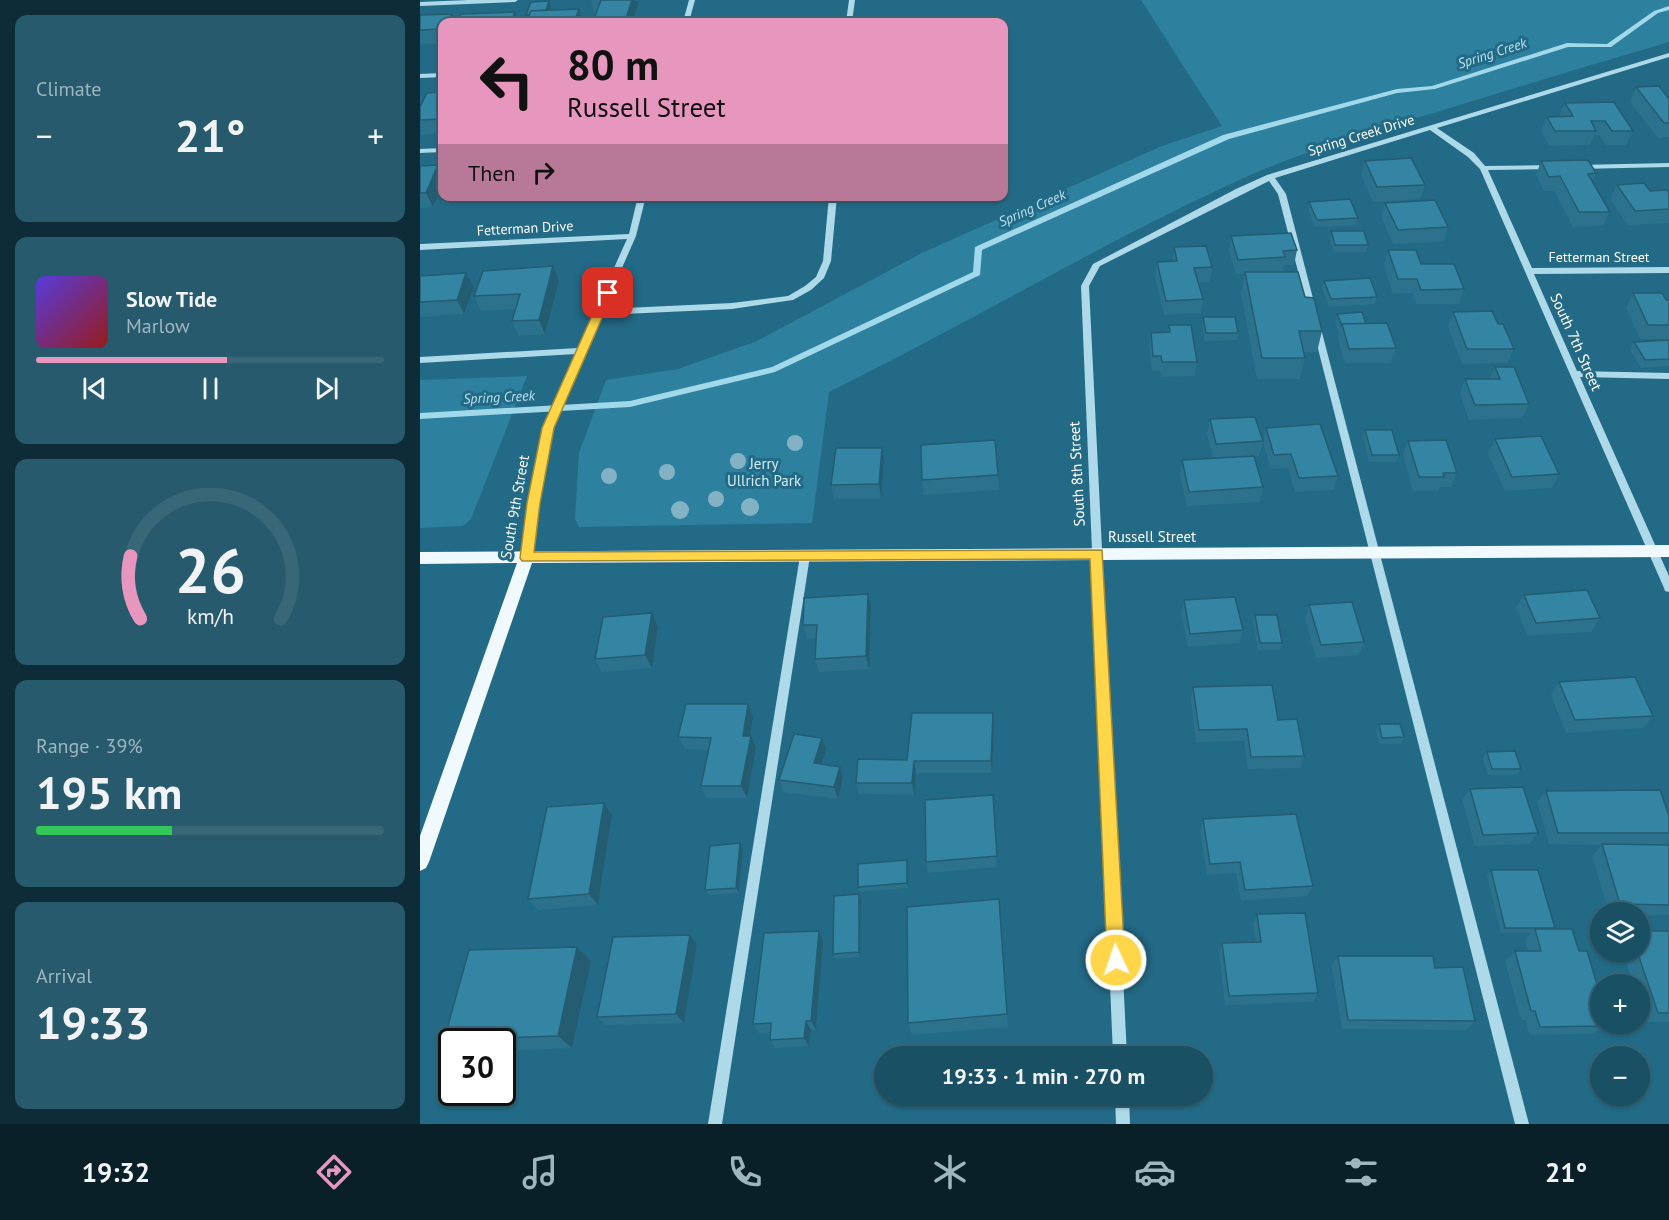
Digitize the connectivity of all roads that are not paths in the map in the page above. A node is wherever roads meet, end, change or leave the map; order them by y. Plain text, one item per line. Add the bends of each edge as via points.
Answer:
1 (515, 0) edge
2 (692, 0) edge
3 (852, 0) edge
4 (420, 4) edge
5 (688, 18) edge
6 (850, 18) edge
7 (1669, 55) edge
8 (438, 75) edge
9 (420, 76) edge
10 (1431, 128) junction
11 (438, 150) edge
12 (420, 151) edge
13 (1669, 165) edge
14 (1483, 168) junction
15 (1270, 177) junction
16 (641, 201) edge
17 (833, 201) edge
18 (632, 236) junction
19 (420, 247) edge
20 (1669, 270) edge
21 (1529, 271) junction
22 (1084, 286) joint
23 (599, 312) junction
24 (583, 351) junction
25 (420, 360) edge
26 (1574, 374) junction
27 (1669, 376) edge
28 (1669, 550) edge
29 (1652, 551) junction
30 (1375, 552) junction
31 (1097, 554) junction
32 (805, 556) junction
33 (420, 558) edge
34 (526, 558) junction
35 (1669, 588) edge
36 (420, 862) edge
37 (1120, 1046) edge
38 (1123, 1106) edge
39 (716, 1124) edge
40 (1124, 1124) edge
41 (1522, 1124) edge

1 - 4 street
2 - 5 street
3 - 6 street
7 - 10 street, Spring Creek Drive
8 - 9 street
10 - 14 street, South 7th Street
10 - 15 street, Spring Creek Drive
11 - 12 street
13 - 14 street
14 - 21 street, South 7th Street
15 - 22 street, Spring Creek Drive via 1097,264
15 - 30 street via 1282,194
16 - 18 street, South 9th Street
17 - 23 street via 827,261 820,278 790,298 762,304
18 - 19 street, Fetterman Drive
18 - 23 street, South 9th Street
20 - 21 street, Fetterman Street
21 - 26 street, South 7th Street
22 - 31 street, South 8th Street
23 - 24 street, South 9th Street
24 - 25 street
24 - 34 street, South 9th Street via 548,428
26 - 27 street
26 - 29 street, South 7th Street
28 - 29 main road, Russell Street
29 - 30 main road, Russell Street
29 - 35 street, South 7th Street
30 - 31 main road, Russell Street
30 - 41 street
31 - 32 main road, Russell Street
31 - 37 street, South 8th Street
32 - 34 main road, Russell Street
32 - 39 street
33 - 34 main road, Russell Street
34 - 36 main road, South 9th Street
38 - 40 street

